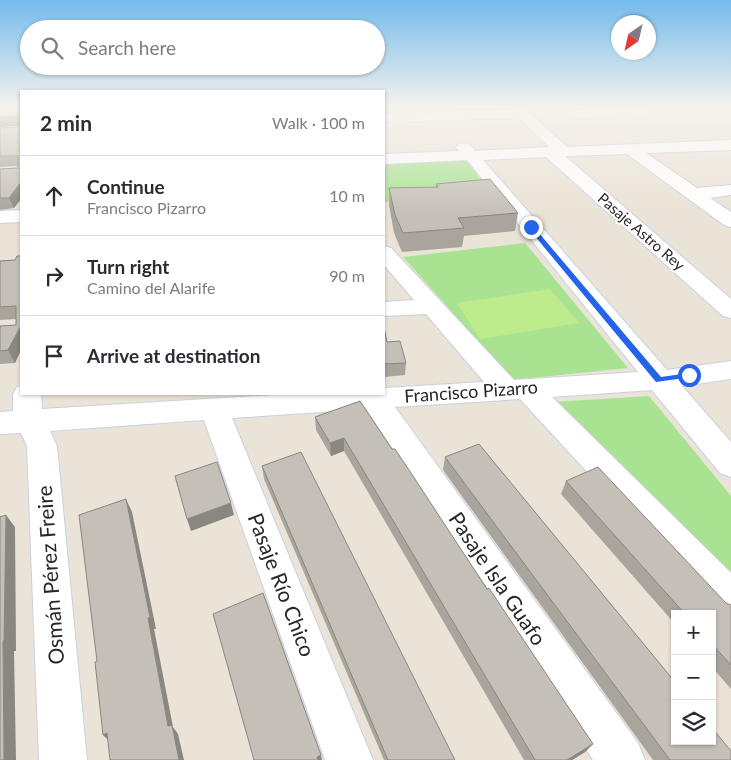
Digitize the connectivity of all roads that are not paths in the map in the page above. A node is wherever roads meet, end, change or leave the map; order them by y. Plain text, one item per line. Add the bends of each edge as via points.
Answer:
1 (549, 141) edge
2 (597, 141) edge
3 (731, 145) edge
4 (393, 149) edge
5 (556, 149) junction
6 (630, 149) junction
7 (467, 151) junction
8 (385, 159) edge
9 (731, 190) edge
10 (693, 194) junction
11 (0, 216) edge
12 (20, 216) edge
13 (731, 221) edge
14 (385, 253) edge
15 (432, 306) junction
16 (385, 309) edge
17 (731, 311) edge
18 (731, 370) edge
19 (659, 380) junction
20 (517, 389) junction
21 (374, 399) junction
22 (214, 409) junction
23 (20, 412) edge
24 (731, 464) edge
25 (731, 600) edge
26 (63, 760) edge
27 (349, 760) edge
28 (621, 760) edge

1 - 5 street, Pasaje Astro Rey
2 - 5 street
3 - 6 street
4 - 7 street
5 - 6 street
5 - 7 street
5 - 17 street, Pasaje Astro Rey
6 - 10 street
7 - 8 street
7 - 19 street
9 - 10 street
10 - 13 street
11 - 12 street
14 - 15 street
15 - 16 street
15 - 20 street
18 - 19 street, Francisco Pizarro
19 - 20 street, Francisco Pizarro
19 - 24 street
20 - 21 street, Francisco Pizarro
20 - 25 street
21 - 22 street, Francisco Pizarro
21 - 28 street, Pasaje Isla Guafo
22 - 23 street, Francisco Pizarro
22 - 27 street, Pasaje Río Chico
23 - 26 street, Osmán Pérez Freire via 42,446

